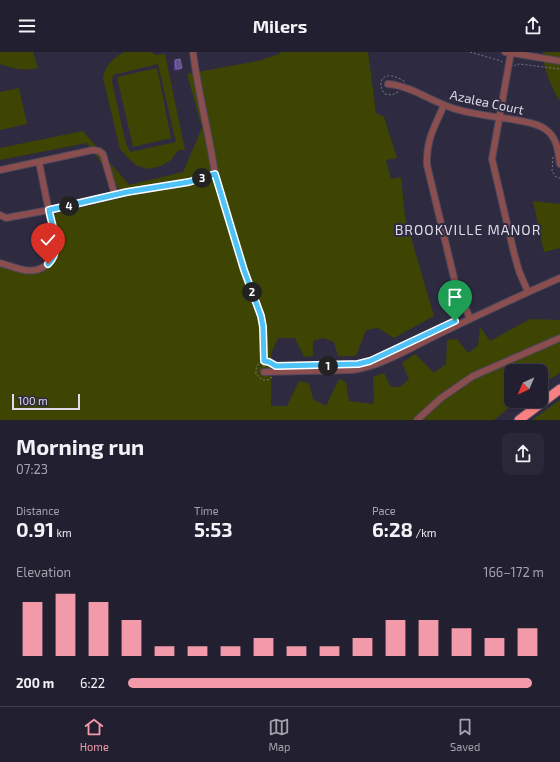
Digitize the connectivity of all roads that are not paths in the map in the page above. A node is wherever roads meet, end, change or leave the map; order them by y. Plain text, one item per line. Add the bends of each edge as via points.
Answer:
1 (193, 52) edge
2 (509, 52) edge
3 (560, 61) edge
4 (388, 84) dead end
5 (444, 106) junction
6 (500, 117) junction
7 (39, 162) junction
8 (560, 164) edge
9 (0, 170) edge
10 (115, 195) junction
11 (49, 210) junction
12 (0, 215) edge
13 (0, 263) edge
14 (560, 278) edge
15 (528, 292) junction
16 (470, 319) junction
17 (560, 338) edge
18 (264, 372) road end
19 (560, 389) edge
20 (417, 420) edge
21 (519, 420) edge

1 - 10 street via 215,174 189,182
2 - 3 street
2 - 6 street
4 - 5 street, Azalea Court via 405,88
5 - 6 street, Azalea Court
5 - 16 street via 428,143 427,165 454,282
6 - 8 street, Azalea Court via 544,128 555,141
6 - 15 street via 492,159 514,253
7 - 9 street
7 - 10 street via 100,150
7 - 11 street
10 - 11 street
11 - 12 street via 6,218
11 - 13 street via 56,247 52,261 36,272
14 - 15 street
15 - 16 street
16 - 18 street via 362,368
17 - 20 street via 473,376 441,398
19 - 21 highway

